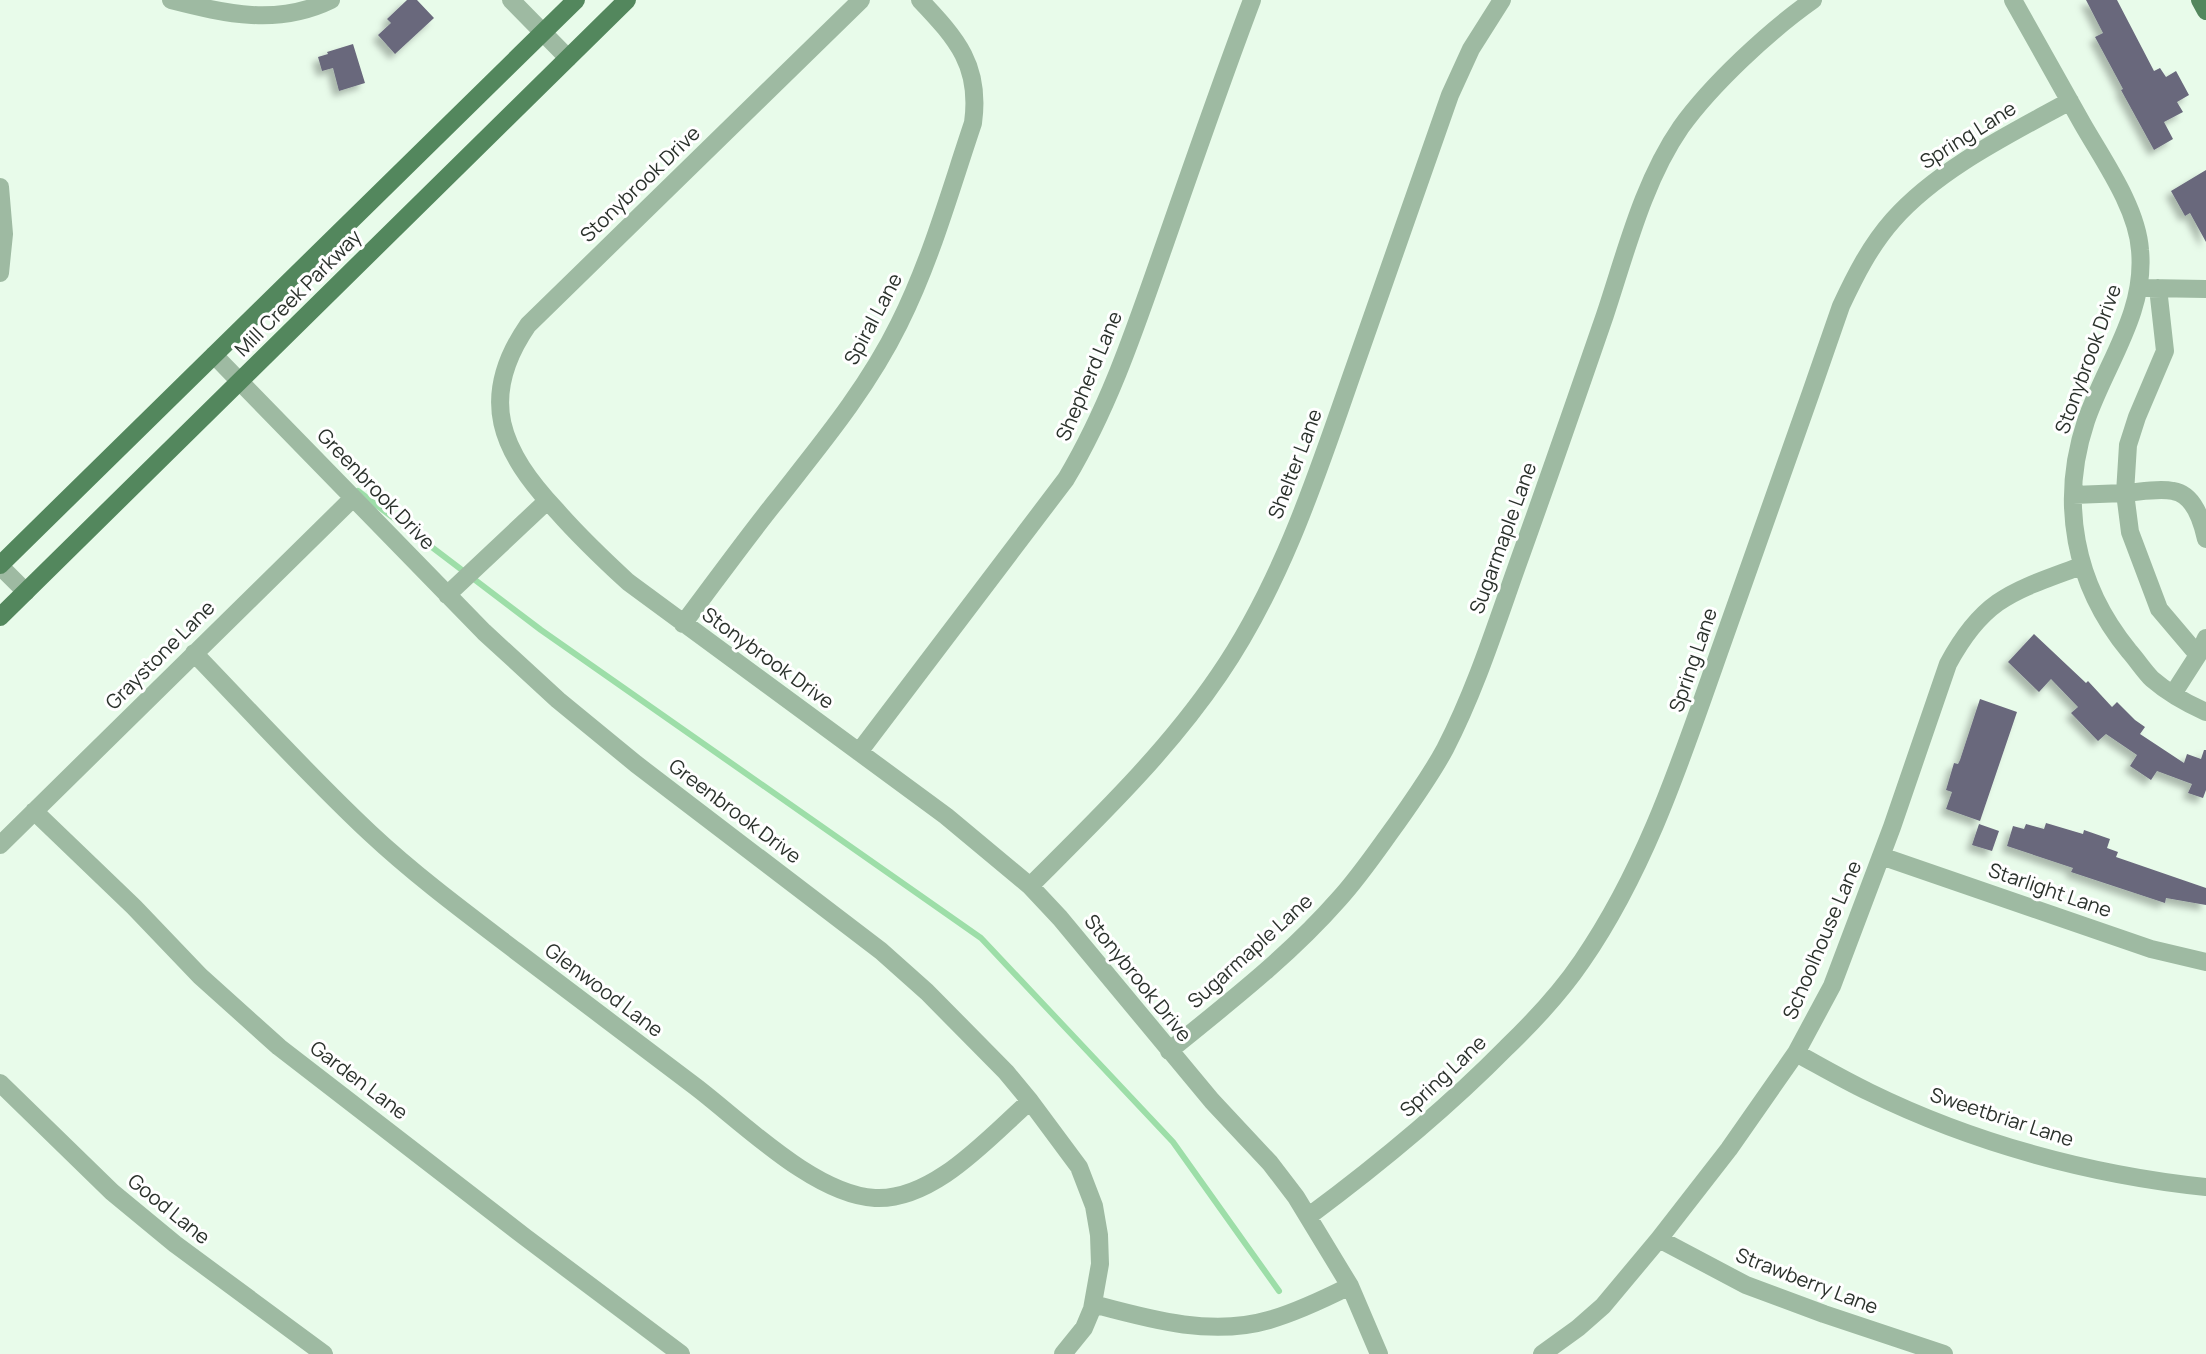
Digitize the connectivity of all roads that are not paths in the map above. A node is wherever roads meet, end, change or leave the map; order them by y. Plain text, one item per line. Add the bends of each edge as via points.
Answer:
1 (171, 0) edge
2 (332, 0) edge
3 (511, 0) edge
4 (576, 0) edge
5 (627, 0) edge
6 (861, 0) edge
7 (920, 0) edge
8 (1252, 0) edge
9 (1502, 0) edge
10 (1813, 0) edge
11 (2013, 0) edge
12 (2200, 0) edge
13 (2206, 11) edge
14 (543, 32) junction
15 (568, 58) junction
16 (2070, 101) junction
17 (0, 187) edge
18 (0, 273) edge
19 (2149, 288) junction
20 (2206, 289) edge
21 (214, 355) junction
22 (240, 381) junction
23 (2125, 493) junction
24 (2073, 495) junction
25 (353, 498) junction
26 (547, 501) junction
27 (2206, 538) edge
28 (0, 565) edge
29 (2082, 566) junction
30 (26, 592) junction
31 (447, 595) junction
32 (0, 617) edge
33 (683, 624) junction
34 (2202, 646) edge
35 (194, 653) junction
36 (2173, 694) junction
37 (2206, 712) edge
38 (859, 752) junction
39 (34, 811) junction
40 (0, 845) edge
41 (1881, 856) junction
42 (1030, 885) junction
43 (2206, 962) edge
44 (1169, 1051) junction
45 (1796, 1053) junction
46 (0, 1083) edge
47 (1030, 1101) junction
48 (2206, 1187) edge
49 (1309, 1216) junction
50 (1659, 1239) junction
51 (1350, 1286) junction
52 (1093, 1304) junction
53 (324, 1354) edge
54 (681, 1354) edge
55 (1063, 1354) edge
56 (1379, 1354) edge
57 (1542, 1354) edge
58 (1944, 1354) edge

1 - 2 street via 245,16 282,14
3 - 14 street
4 - 14 main road, Mill Creek Parkway
5 - 15 main road, Mill Creek Parkway
6 - 26 street, Stonybrook Drive via 528,325 514,345 500,390 500,415 515,460
7 - 33 street, Spiral Lane via 951,33 965,56 975,88 973,123 925,269 899,326 844,414
8 - 38 street, Shepherd Lane via 1135,329 1086,445 1059,489
9 - 42 street, Shelter Lane via 1471,49 1450,95 1334,428 1271,586 1225,666 1190,716 1108,807
10 - 44 street, Sugarmaple Lane via 1756,46 1697,107 1659,164 1484,660 1444,750 1417,795 1338,901 1289,950
11 - 16 street, Stonybrook Drive
12 - 13 main road
14 - 15 street
14 - 21 main road, Mill Creek Parkway
15 - 22 main road, Mill Creek Parkway
16 - 19 street, Stonybrook Drive via 2132,216 2141,268
16 - 49 street, Spring Lane via 1945,173 1892,221 1867,255 1841,306 1670,790 1633,875 1581,963 1526,1029 1481,1074 1424,1126
17 - 18 street via 4,234
19 - 20 street
19 - 23 street via 2165,351 2128,445
19 - 24 street, Stonybrook Drive via 2087,419 2079,445
21 - 22 street, Greenbrook Drive
21 - 28 main road, Mill Creek Parkway
22 - 25 street, Greenbrook Drive
22 - 30 main road, Mill Creek Parkway
23 - 24 street
23 - 27 street via 2174,490 2194,504
23 - 34 street via 2130,532 2158,609
24 - 29 street, Stonybrook Drive
25 - 31 street, Greenbrook Drive
25 - 35 street, Graystone Lane
26 - 31 street
26 - 33 street, Stonybrook Drive via 628,582
28 - 30 street
29 - 36 street, Stonybrook Drive via 2102,612 2120,640 2152,678
29 - 41 street, Schoolhouse Lane via 2004,598 1977,620 1961,641 1948,664
30 - 32 main road, Mill Creek Parkway
31 - 47 street, Greenbrook Drive via 558,699 636,764 881,951 927,992
33 - 38 street, Stonybrook Drive
34 - 36 street
35 - 39 street, Graystone Lane
35 - 47 street, Glenwood Lane via 370,833 435,890 814,1178 855,1195 890,1198 911,1193 932,1183 972,1153
36 - 37 street, Stonybrook Drive
38 - 42 street, Stonybrook Drive
39 - 40 street, Graystone Lane
39 - 54 street, Garden Lane via 200,976 279,1047
41 - 43 street, Starlight Lane via 2151,950
41 - 45 street, Schoolhouse Lane via 1832,986
42 - 44 street, Stonybrook Drive
44 - 49 street, Stonybrook Drive via 1270,1163
45 - 48 street, Sweetbriar Lane via 1868,1092 1973,1135 2116,1173
45 - 50 street, Schoolhouse Lane
46 - 53 street, Good Lane via 112,1192 175,1244
47 - 52 street, Greenbrook Drive via 1087,1183 1099,1235 1100,1264
49 - 51 street, Stonybrook Drive
50 - 57 street, Schoolhouse Lane via 1604,1306
50 - 58 street, Strawberry Lane via 1746,1285
51 - 52 street via 1268,1320 1226,1326 1180,1325
51 - 56 street, Stonybrook Drive
52 - 55 street, Greenbrook Drive via 1084,1329

